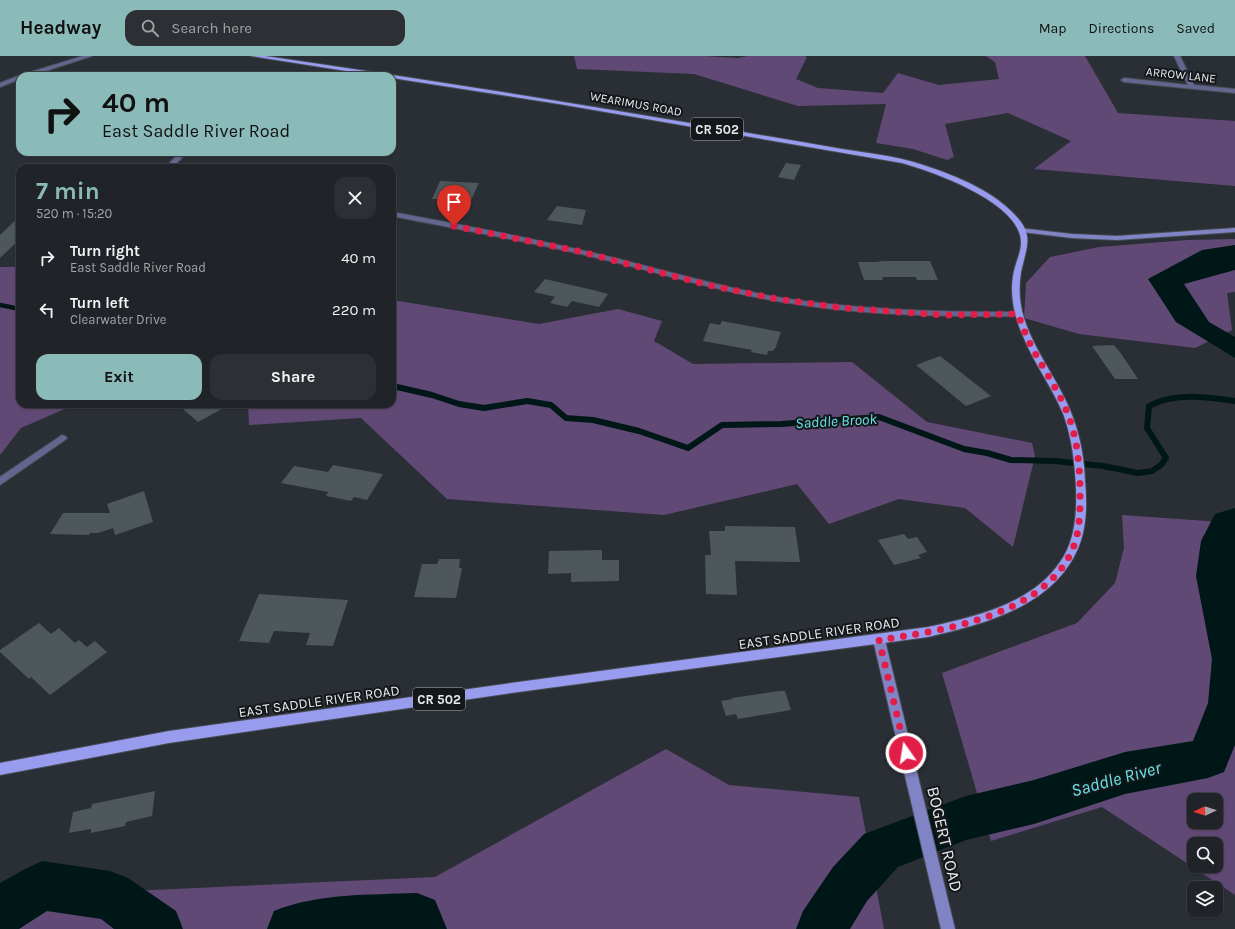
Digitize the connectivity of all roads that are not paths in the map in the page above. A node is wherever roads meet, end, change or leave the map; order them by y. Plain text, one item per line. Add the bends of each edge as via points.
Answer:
1 (89, 56) edge
2 (254, 56) edge
3 (1177, 56) edge
4 (37, 72) edge
5 (364, 72) edge
6 (396, 77) edge
7 (16, 79) edge
8 (1124, 80) dead end
9 (0, 82) edge
10 (7, 82) junction
11 (0, 86) edge
12 (1192, 87) junction
13 (1235, 91) edge
14 (180, 156) edge
15 (172, 164) edge
16 (396, 215) edge
17 (1022, 230) junction
18 (1235, 230) edge
19 (1018, 314) junction
20 (62, 438) dead end
21 (0, 482) edge
22 (879, 640) junction
23 (0, 769) edge
24 (948, 929) edge

1 - 4 street
2 - 5 main road, WEARIMUS ROAD / CR 502
3 - 12 street
6 - 17 main road, WEARIMUS ROAD / CR 502 via 903,161 945,174 974,189 1007,211
7 - 10 street
8 - 12 street, ARROW LANE
9 - 10 street
10 - 11 street
12 - 13 street, ARROW LANE
14 - 15 street
16 - 19 street via 578,251 708,285 777,299 844,308 942,315
17 - 18 main road via 1117,238
17 - 19 main road, EAST SADDLE RIVER ROAD / CR 502 via 1025,241 1015,294
19 - 22 main road, EAST SADDLE RIVER ROAD / CR 502 via 1034,352 1065,408 1073,431 1080,473 1079,521 1073,548 1058,573 1047,584 1016,605 978,620
20 - 21 street
22 - 23 main road, EAST SADDLE RIVER ROAD / CR 502 via 511,688 169,737
22 - 24 main road, BOGERT ROAD

